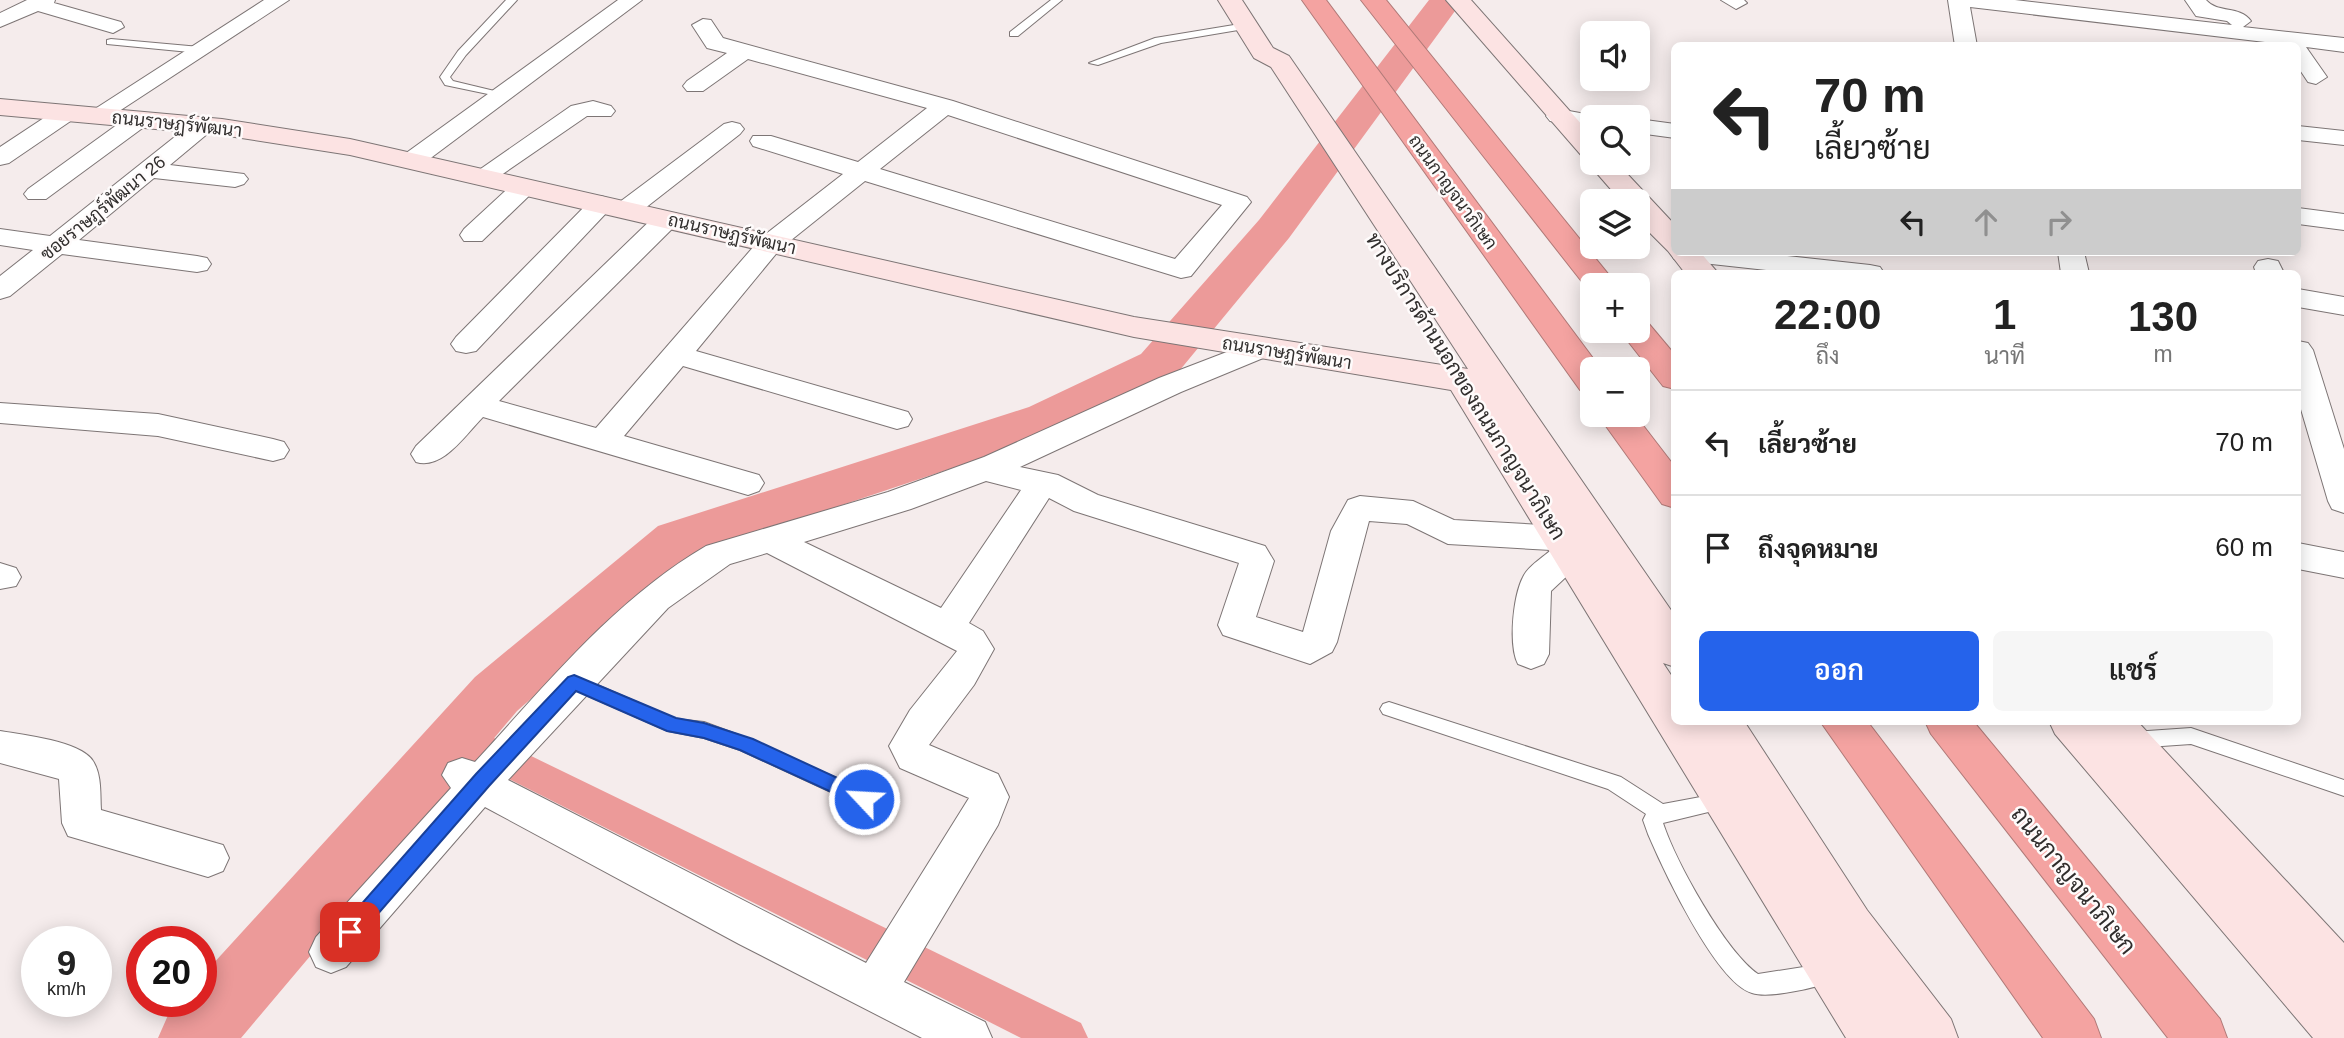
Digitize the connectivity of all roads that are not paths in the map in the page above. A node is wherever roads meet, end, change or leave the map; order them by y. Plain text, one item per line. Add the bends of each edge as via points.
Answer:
1 (279, 0) edge
2 (512, 0) edge
3 (632, 0) edge
4 (1057, 0) edge
5 (1230, 0) edge
6 (1314, 0) edge
7 (1373, 0) edge
8 (1458, 0) edge
9 (1959, 0) edge
10 (2195, 0) edge
11 (2245, 0) edge
12 (40, 2) edge
13 (2081, 7) edge
14 (0, 21) edge
15 (703, 25) dead end
16 (1246, 26) junction
17 (1014, 34) dead end
18 (112, 35) joint
19 (2280, 41) edge
20 (1965, 42) edge
21 (2301, 42) edge
22 (2344, 45) edge
23 (200, 50) junction
24 (745, 51) junction
25 (2301, 62) edge
26 (1094, 63) dead end
27 (2316, 77) dead end
28 (695, 86) dead end
29 (503, 96) junction
30 (945, 106) junction
31 (0, 107) edge
32 (603, 111) dead end
33 (67, 113) junction
34 (96, 116) junction
35 (1558, 116) junction
36 (140, 119) junction
37 (1580, 119) edge
38 (204, 125) junction
39 (1650, 128) edge
40 (732, 129) dead end
41 (1671, 130) edge
42 (2301, 133) edge
43 (2344, 138) edge
44 (1580, 140) edge
45 (762, 141) dead end
46 (0, 158) edge
47 (411, 161) junction
48 (151, 170) junction
49 (863, 170) junction
50 (1612, 175) edge
51 (482, 177) junction
52 (235, 179) dead end
53 (524, 187) junction
54 (1625, 189) edge
55 (37, 194) dead end
56 (614, 207) junction
57 (1650, 216) edge
58 (2301, 216) edge
59 (667, 219) junction
60 (2344, 222) edge
61 (1376, 223) junction
62 (473, 235) dead end
63 (0, 237) edge
64 (1671, 239) edge
65 (771, 243) junction
66 (57, 246) junction
67 (1687, 256) edge
68 (1719, 256) edge
69 (197, 264) dead end
70 (1699, 270) edge
71 (1843, 270) edge
72 (1591, 273) edge
73 (0, 290) edge
74 (2301, 299) edge
75 (2344, 306) edge
76 (1647, 343) edge
77 (466, 344) dead end
78 (1258, 349) junction
79 (677, 355) junction
80 (2301, 360) edge
81 (1580, 366) edge
82 (1671, 373) edge
83 (1462, 380) junction
84 (477, 405) junction
85 (0, 413) edge
86 (897, 419) dead end
87 (1625, 427) edge
88 (603, 441) junction
89 (273, 450) dead end
90 (427, 454) dead end
91 (992, 466) junction
92 (1043, 482) junction
93 (748, 483) dead end
94 (1671, 489) edge
95 (2344, 501) edge
96 (770, 540) junction
97 (1566, 545) junction
98 (2301, 557) edge
99 (2344, 565) edge
100 (947, 627) junction
101 (1671, 644) edge
102 (1531, 654) dead end
103 (574, 682) junction
104 (1389, 709) dead end
105 (1671, 711) edge
106 (1680, 725) edge
107 (1722, 725) edge
108 (1845, 725) edge
109 (1950, 725) edge
110 (2074, 725) edge
111 (2118, 731) edge
112 (0, 747) edge
113 (473, 779) junction
114 (2344, 789) edge
115 (1726, 800) junction
116 (887, 810) dead end
117 (1661, 813) junction
118 (208, 858) dead end
119 (1842, 950) junction
120 (331, 952) dead end
121 (2344, 980) edge
122 (878, 985) junction
123 (2344, 1034) edge
124 (969, 1038) edge
125 (1876, 1038) edge
126 (1912, 1038) edge
127 (1932, 1038) edge
128 (2075, 1038) edge
129 (2201, 1038) edge

1 - 23 street
2 - 29 lane via 445,77 449,83
3 - 29 street
4 - 17 lane
5 - 16 main road, ทางบริการด้านนอกของถนนกาญจนาภิเษก
6 - 81 highway, ถนนกาญจนาภิเษก
7 - 72 highway
8 - 35 main road
9 - 13 street
9 - 20 street
10 - 19 street via 2204,11 2236,16
11 - 19 street
12 - 14 street
12 - 18 street
13 - 19 street
15 - 24 street via 716,43
16 - 26 lane via 1159,40
16 - 61 main road, ทางบริการด้านนอกของถนนกาญจนาภิเษก via 1263,53 1261,64 1294,98
18 - 23 lane
21 - 22 street
23 - 34 street
24 - 28 street
24 - 30 street
25 - 27 street
29 - 47 street
30 - 49 street
30 - 49 street via 1238,202 1181,270
31 - 33 main road, ถนนราษฏร์พัฒนา
32 - 51 street via 579,111
33 - 34 main road, ถนนราษฏร์พัฒนา
33 - 46 street
34 - 36 main road, ถนนราษฏร์พัฒนา
35 - 37 street
35 - 44 main road
36 - 38 main road, ถนนราษฏร์พัฒนา
36 - 55 street
38 - 47 main road, ถนนราษฏร์พัฒนา
38 - 48 street, ซอยราษฎร์พัฒนา 26
39 - 41 street
40 - 56 street
42 - 43 street
45 - 49 street
47 - 51 main road, ถนนราษฏร์พัฒนา
48 - 52 street
48 - 66 street, ซอยราษฎร์พัฒนา 26
49 - 65 street
50 - 54 main road
51 - 53 main road, ถนนราษฏร์พัฒนา
53 - 56 main road, ถนนราษฏร์พัฒนา
53 - 62 street
56 - 59 main road, ถนนราษฏร์พัฒนา
56 - 77 street
57 - 64 main road
58 - 60 street
59 - 65 main road, ถนนราษฏร์พัฒนา
59 - 84 street
61 - 83 main road, ทางบริการด้านนอกของถนนกาญจนาภิเษก
61 - 101 main road
63 - 66 street
65 - 78 main road, ถนนราษฏร์พัฒนา via 1134,327
65 - 79 street
66 - 69 street
66 - 73 street, ซอยราษฎร์พัฒนา 26
67 - 70 main road
68 - 71 street
74 - 75 street
76 - 82 highway
78 - 83 main road, ถนนราษฏร์พัฒนา
78 - 91 street
79 - 86 street
79 - 88 street
80 - 95 street
83 - 97 main road, ทางบริการด้านนอกของถนนกาญจนาภิเษก
84 - 88 street
84 - 90 street
85 - 89 street via 158,425
87 - 94 highway
88 - 93 street
91 - 92 street via 1005,476
91 - 96 street via 899,501
92 - 97 street via 1086,503 1253,555 1257,561 1236,625 1310,649 1319,642 1346,541 1360,508 1413,513 1448,532
92 - 100 street
96 - 100 street
96 - 103 street via 718,555 696,567 623,630
97 - 102 street via 1534,591
97 - 105 main road, ทางบริการด้านนอกของถนนกาญจนาภิเษก
98 - 99 street
100 - 122 street via 970,640 976,649 908,747 914,756 984,786 989,797
103 - 113 street via 514,746
103 - 116 lane via 674,726 704,730 746,745
104 - 117 lane via 1614,783
106 - 115 main road, ทางบริการด้านนอกของถนนกาญจนาภิเษก
107 - 119 main road
108 - 128 highway
109 - 129 highway, ถนนกาญจนาภิเษก
110 - 123 main road
111 - 114 lane via 2192,736
111 - 121 main road
112 - 118 street via 62,760 78,770 82,823
113 - 120 street
113 - 122 street via 754,930
115 - 117 lane
115 - 119 main road, ทางบริการด้านนอกของถนนกาญจนาภิเษก
117 - 119 lane via 1653,820 1658,839 1710,933 1751,984 1765,985
119 - 125 main road, ทางบริการด้านนอกของถนนกาญจนาภิเษก
119 - 126 main road
119 - 127 main road
122 - 124 street

